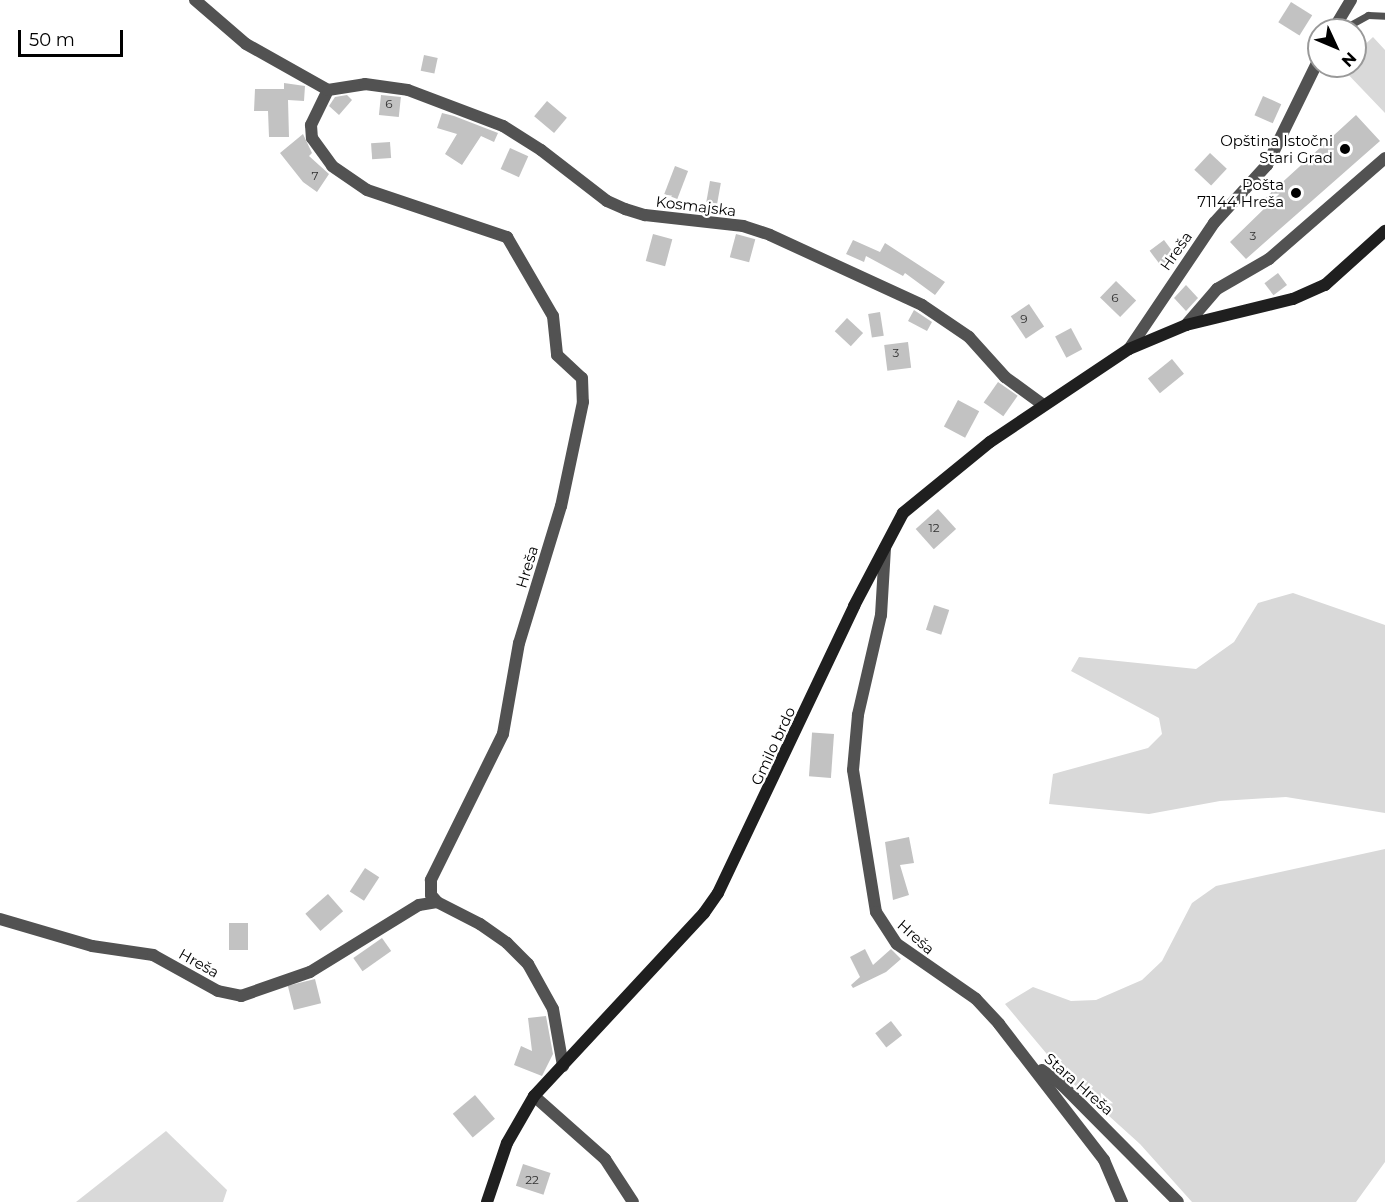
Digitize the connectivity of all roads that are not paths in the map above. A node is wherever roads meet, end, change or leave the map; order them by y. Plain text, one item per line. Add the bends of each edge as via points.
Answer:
1 (195, 0) edge
2 (1351, 0) edge
3 (1385, 16) edge
4 (1341, 18) edge
5 (1363, 18) edge
6 (1310, 78) edge
7 (328, 90) junction
8 (1385, 158) edge
9 (1385, 231) edge
10 (1186, 325) junction
11 (1129, 349) junction
12 (1042, 405) junction
13 (885, 544) junction
14 (437, 902) junction
15 (0, 919) edge
16 (1029, 1060) junction
17 (562, 1066) junction
18 (534, 1096) junction
19 (488, 1202) edge
20 (633, 1202) edge
21 (1122, 1202) edge
22 (1178, 1202) edge

1 - 7 street via 246,44
2 - 4 street
3 - 5 lane
6 - 11 street, Hreša via 1267,165 1214,223
7 - 12 street, Kosmajska via 365,84 408,90 503,126 607,201 624,209 742,226 780,239 912,300 950,322 1005,377
7 - 14 street, Hreša via 312,125 312,138 344,178 367,190 492,229 515,246 554,316 557,355 582,378 583,402 561,506 519,643 503,734 433,870 431,894
8 - 10 street via 1269,259 1217,289
9 - 10 main road via 1325,285 1293,299
10 - 11 main road
11 - 12 main road, Gmilo brdo
12 - 13 main road, Gmilo brdo via 919,497 903,513
13 - 16 street, Hreša via 880,615 858,715 853,770 876,912 897,944 976,999
13 - 17 main road, Gmilo brdo via 718,893 690,930
14 - 15 street, Hreša via 418,905 310,972 241,996 218,991 153,955 92,946
14 - 17 street via 480,924 528,964 553,1009
16 - 21 street, Stara Hreša via 1104,1160
16 - 22 street, Stara Hreša via 1063,1086
17 - 18 main road, Gmilo brdo
18 - 19 main road, Gmilo brdo via 507,1143
18 - 20 street via 605,1159

